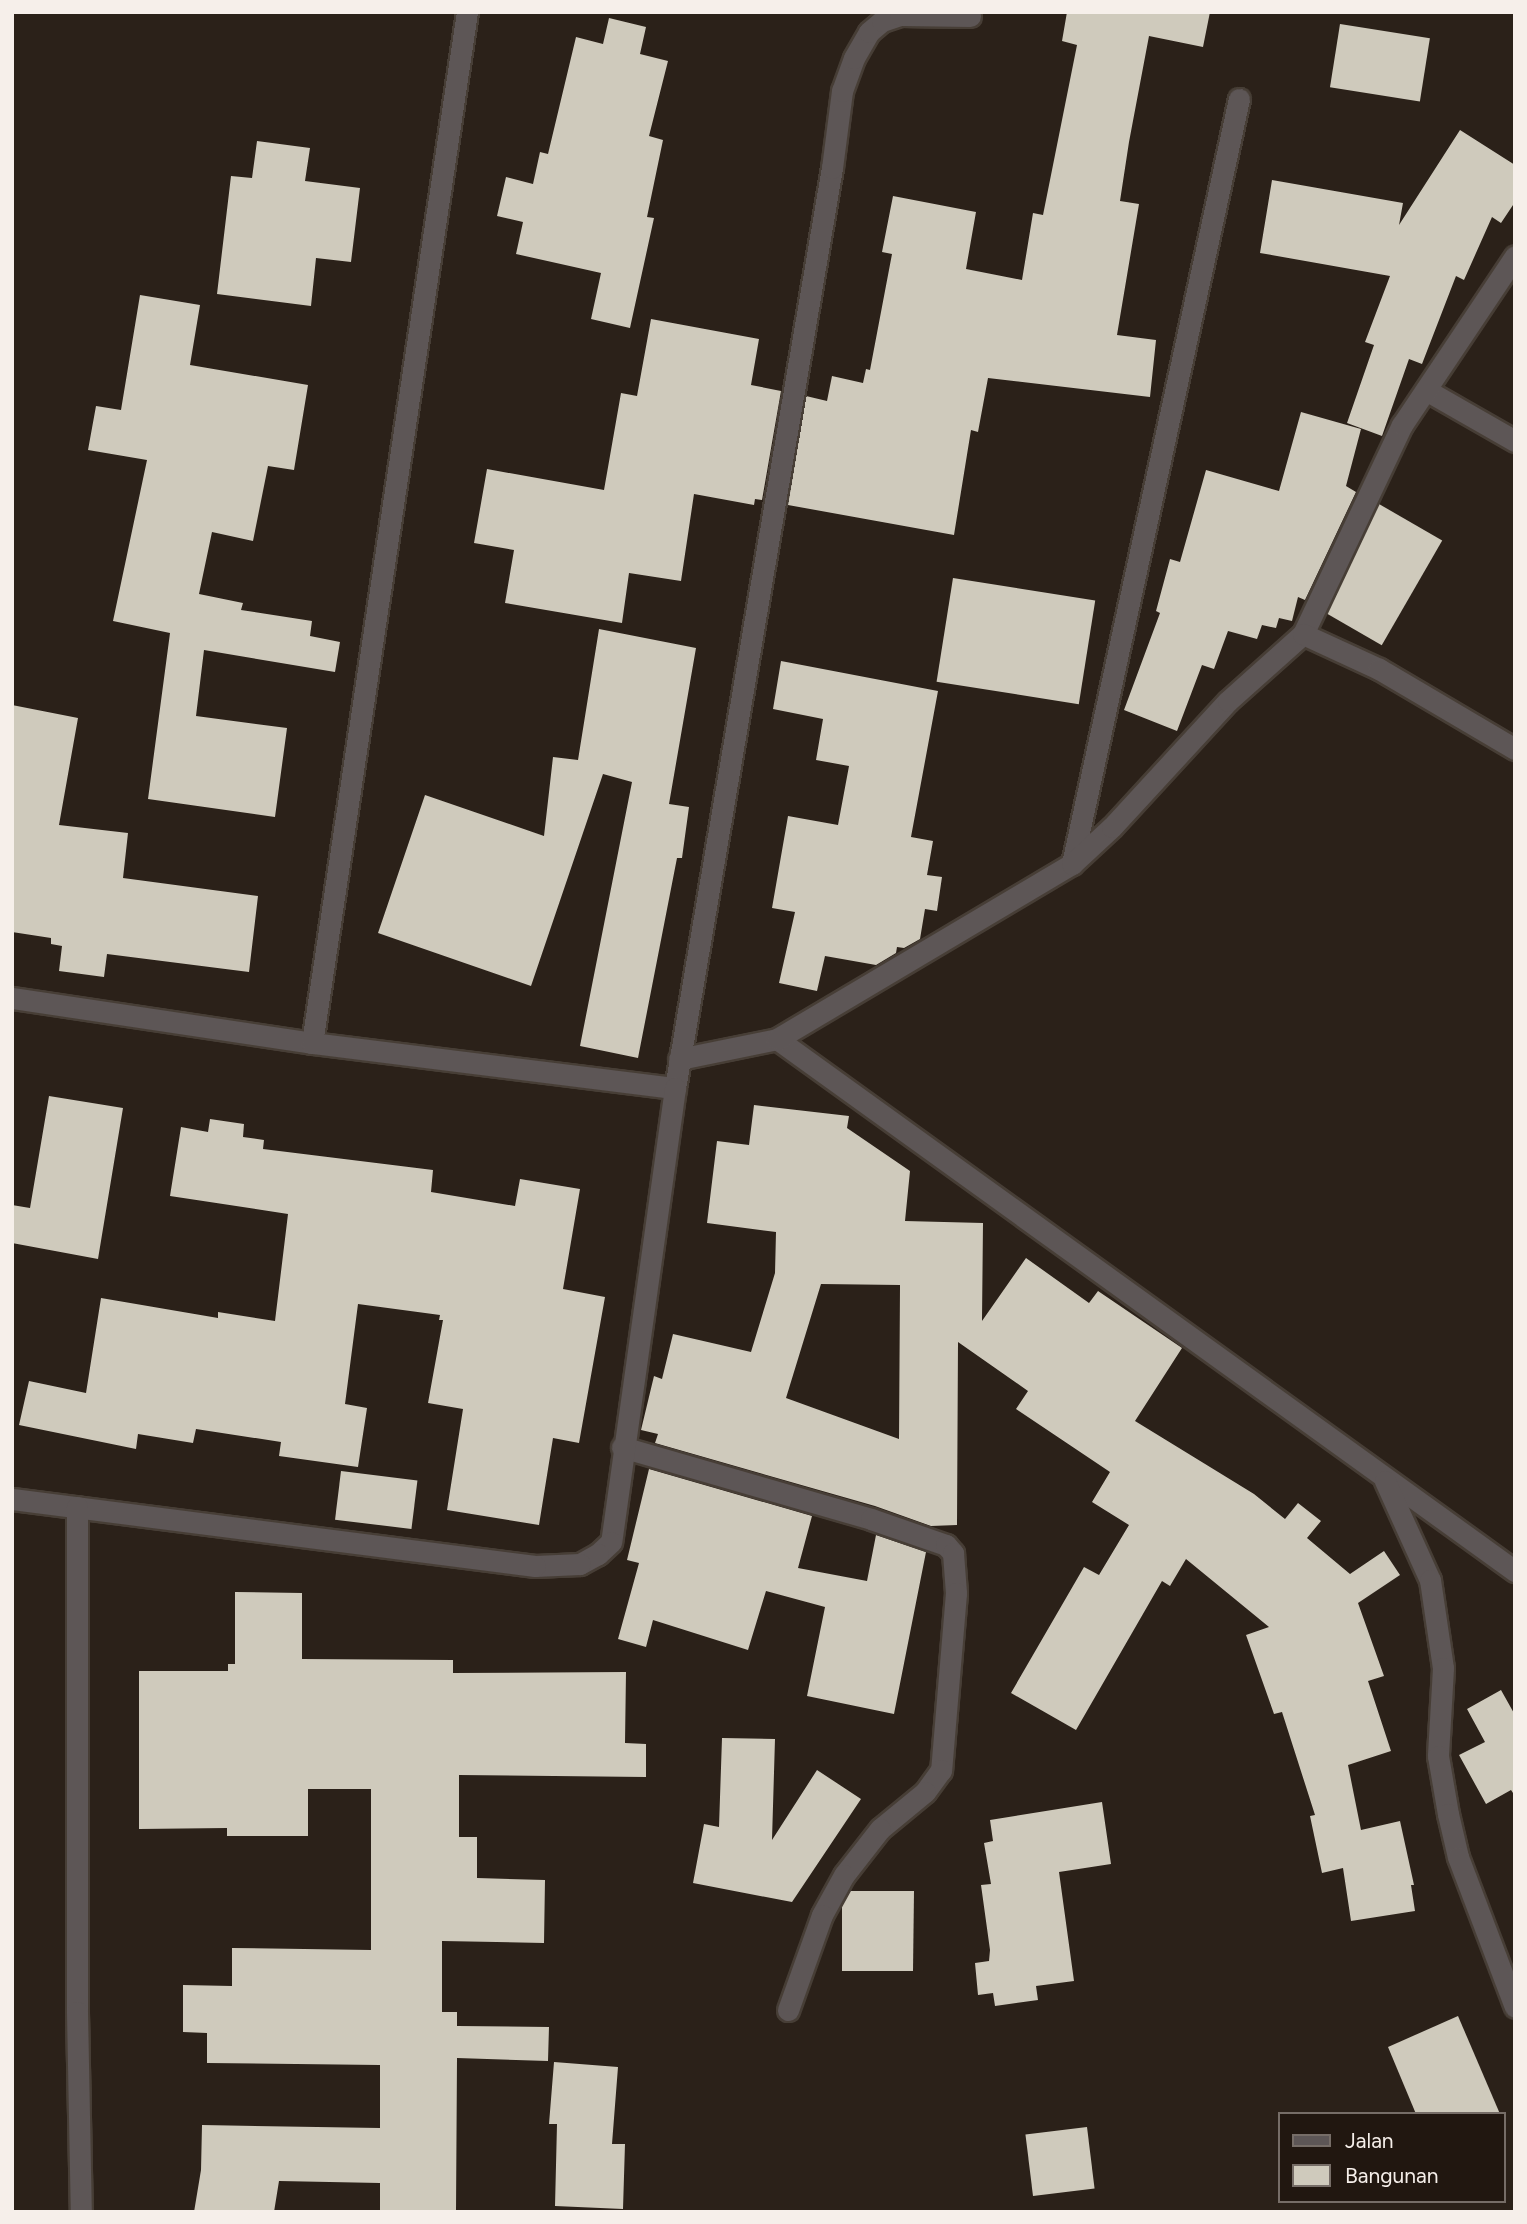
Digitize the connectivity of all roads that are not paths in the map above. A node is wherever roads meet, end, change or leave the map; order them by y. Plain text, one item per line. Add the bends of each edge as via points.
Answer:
1 (467, 12) edge
2 (971, 16) dead end
3 (1239, 99) dead end
4 (1515, 256) edge
5 (1426, 390) junction
6 (1515, 442) edge
7 (1303, 634) junction
8 (1515, 749) edge
9 (1072, 864) junction
10 (12, 998) edge
11 (777, 1039) junction
12 (312, 1043) junction
13 (679, 1059) junction
14 (674, 1088) junction
15 (622, 1447) junction
16 (1384, 1479) junction
17 (12, 1499) edge
18 (77, 1507) junction
19 (1515, 1571) edge
20 (1515, 2007) edge
21 (788, 2010) dead end
22 (81, 2212) edge

1 - 12 street
2 - 13 street via 900,15 882,21 864,41 842,91
3 - 9 street
4 - 5 street
5 - 6 street
5 - 7 street via 1402,425
7 - 8 street via 1379,669
7 - 9 street via 1228,701
9 - 11 street
10 - 12 street
11 - 13 street
11 - 16 street
12 - 14 street
13 - 14 street
14 - 15 street
15 - 18 street via 611,1542 580,1564 559,1567
15 - 21 street via 871,1519 946,1545 953,1553 956,1593 941,1770 925,1792 880,1829 844,1875 822,1915
16 - 19 street
16 - 20 street via 1430,1580 1443,1668 1438,1756 1448,1814 1458,1857
17 - 18 street
18 - 22 street

